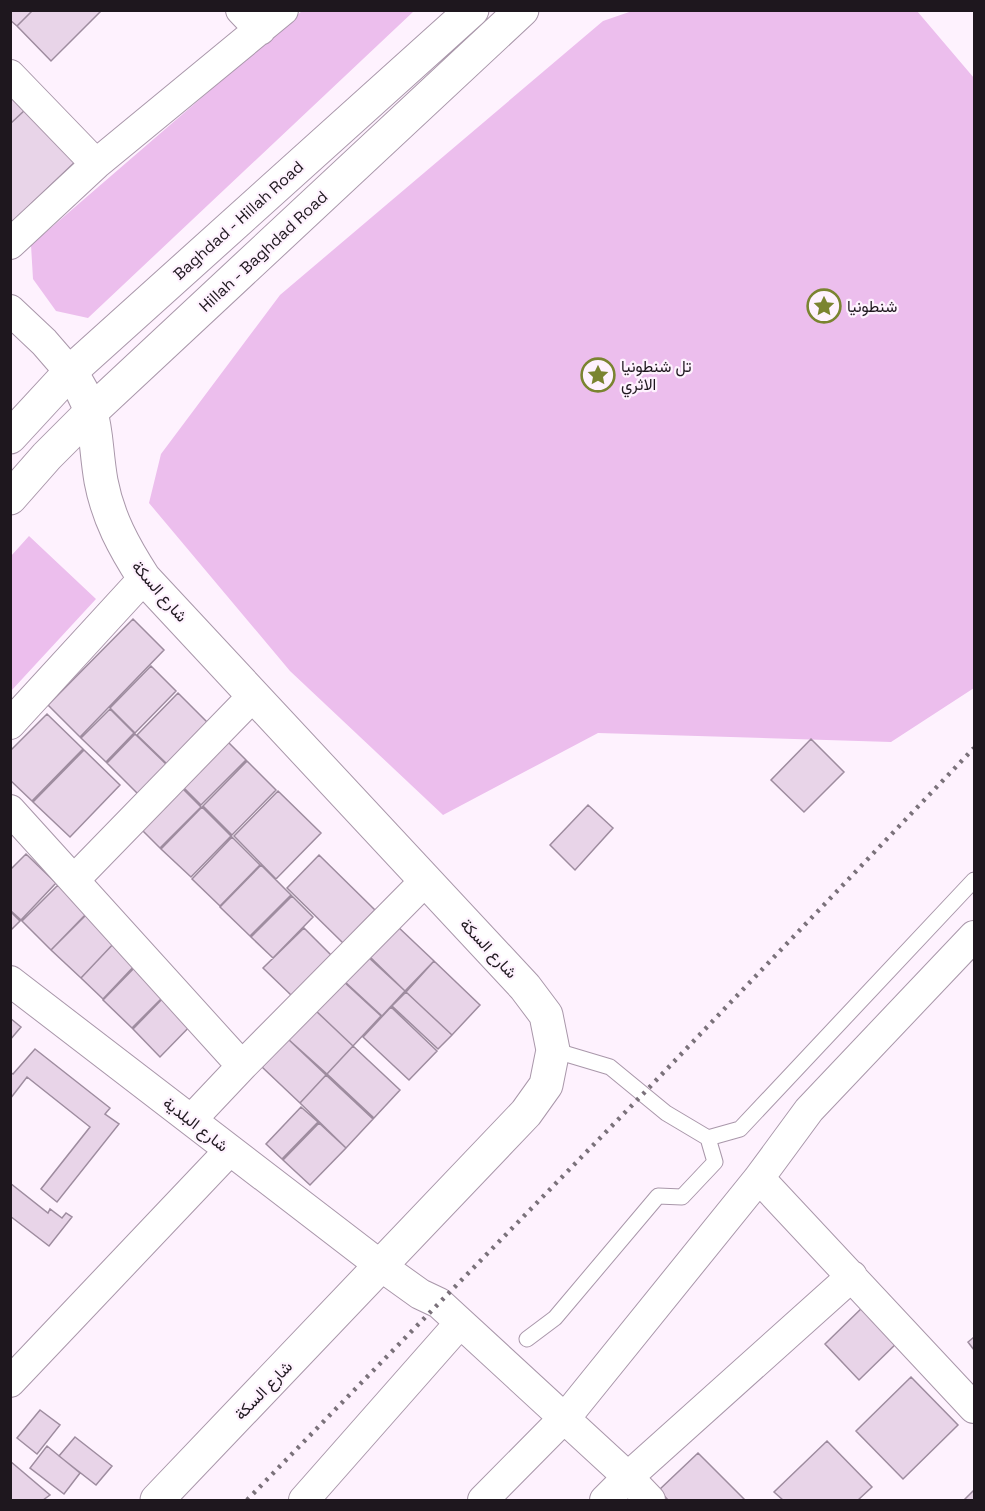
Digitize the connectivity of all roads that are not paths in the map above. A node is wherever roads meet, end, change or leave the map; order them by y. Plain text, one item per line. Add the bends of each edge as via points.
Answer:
1 (282, 10) edge
2 (472, 10) edge
3 (522, 10) edge
4 (250, 20) edge
5 (10, 75) edge
6 (96, 164) junction
7 (10, 244) edge
8 (10, 310) edge
9 (70, 372) junction
10 (92, 411) junction
11 (10, 437) edge
12 (10, 498) edge
13 (144, 578) junction
14 (254, 695) junction
15 (10, 724) edge
16 (10, 810) edge
17 (74, 880) junction
18 (426, 880) junction
19 (975, 880) edge
20 (975, 936) edge
21 (10, 981) edge
22 (553, 1050) junction
23 (242, 1066) junction
24 (191, 1120) junction
25 (708, 1138) junction
26 (230, 1150) junction
27 (759, 1178) junction
28 (381, 1266) junction
29 (852, 1276) junction
30 (460, 1323) junction
31 (527, 1339) dead end
32 (11, 1381) edge
33 (975, 1407) edge
34 (564, 1418) junction
35 (628, 1477) junction
36 (157, 1500) edge
37 (304, 1500) edge
38 (483, 1500) edge
39 (605, 1500) edge
40 (650, 1500) edge

1 - 4 street
2 - 9 street, Baghdad - Hillah Road
3 - 10 street, Hillah - Baghdad Road
4 - 6 street
5 - 6 street
6 - 7 street
8 - 9 street
9 - 10 street, شارع السكة
9 - 11 street, Baghdad - Hillah Road
10 - 12 street, Hillah - Baghdad Road
10 - 13 street, شارع السكة via 101,481 110,515 124,548
13 - 14 street, شارع السكة
13 - 15 street
14 - 17 street
14 - 18 street, شارع السكة
16 - 17 street
17 - 23 street
18 - 22 street, شارع السكة via 525,987 546,1016
18 - 23 street
19 - 25 lane via 741,1129
20 - 27 street via 809,1110
21 - 24 street, شارع البلدية
22 - 25 lane via 610,1067 666,1113
22 - 28 street, شارع السكة via 546,1085 526,1113
23 - 24 street
24 - 26 street, شارع البلدية
25 - 31 lane via 715,1162 707,1173 682,1197 658,1196 555,1318
26 - 28 street, شارع البلدية
26 - 32 street
27 - 29 street
27 - 34 street
28 - 30 street, شارع البلدية via 439,1303
28 - 36 street, شارع السكة
29 - 33 street
29 - 35 street
30 - 34 street, شارع البلدية
30 - 37 street
34 - 35 street, شارع البلدية
34 - 38 street
35 - 39 street
35 - 40 street, شارع البلدية

